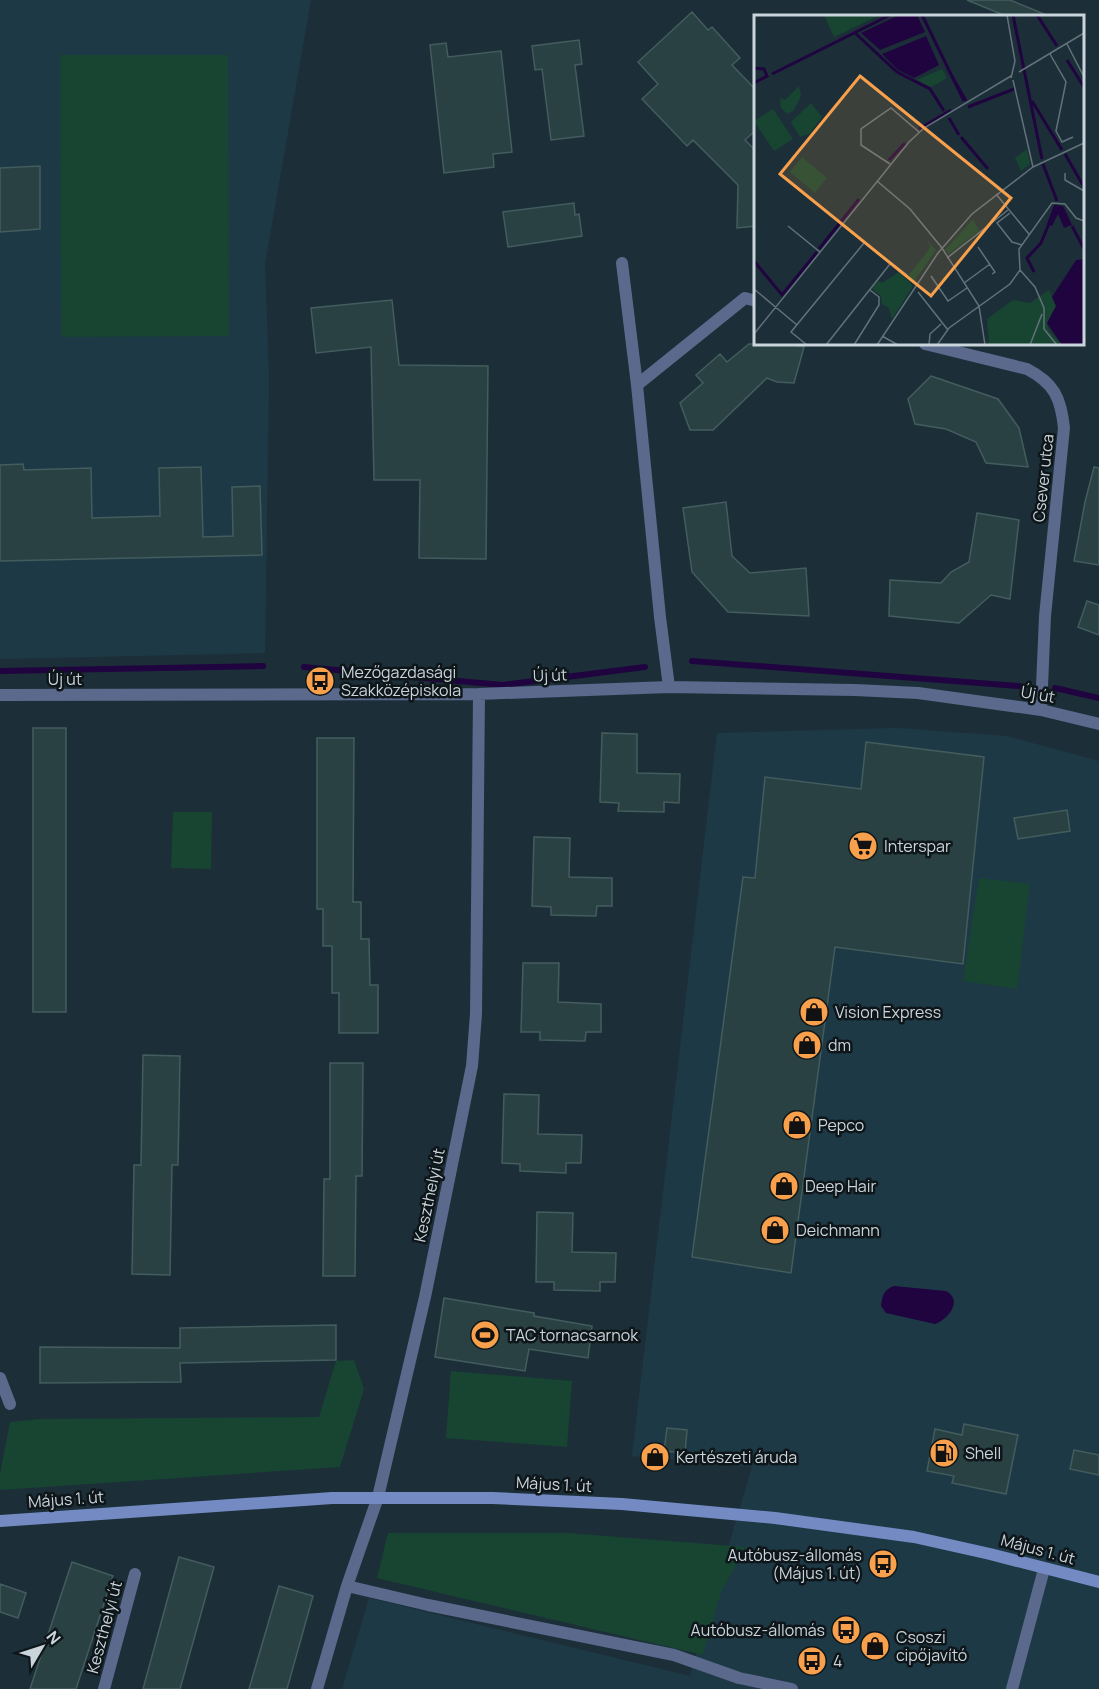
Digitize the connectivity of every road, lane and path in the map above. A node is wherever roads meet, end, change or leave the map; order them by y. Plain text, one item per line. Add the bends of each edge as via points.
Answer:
1 (622, 263) dead end
2 (754, 300) edge
3 (929, 345) edge
4 (637, 386) junction
5 (669, 687) junction
6 (479, 694) junction
7 (0, 695) edge
8 (1041, 710) junction
9 (1099, 724) edge
10 (0, 1378) edge
11 (10, 1404) dead end
12 (378, 1497) junction
13 (0, 1521) edge
14 (1044, 1569) junction
15 (135, 1574) dead end
16 (1099, 1582) edge
17 (347, 1586) junction
18 (104, 1689) edge
19 (317, 1689) edge
20 (792, 1689) edge
21 (1012, 1689) edge

1 - 4 street
2 - 4 street via 745,298
3 - 8 street, Csever utca via 1027,369 1040,376 1062,406 1064,428 1045,616
4 - 5 street
5 - 6 street, Új út
5 - 8 street, Új út via 918,693
6 - 7 street, Új út
6 - 12 street, Keszthelyi út via 476,1014 472,1066 425,1297
8 - 9 street, Új út
10 - 11 street
12 - 13 main road, Május 1. út
12 - 14 main road, Május 1. út via 622,1504 775,1518 914,1537
12 - 17 street, Keszthelyi út
14 - 16 main road, Május 1. út
14 - 21 street
15 - 18 street, Keszthelyi út
17 - 19 street, Keszthelyi út
17 - 20 street via 674,1655 739,1678

